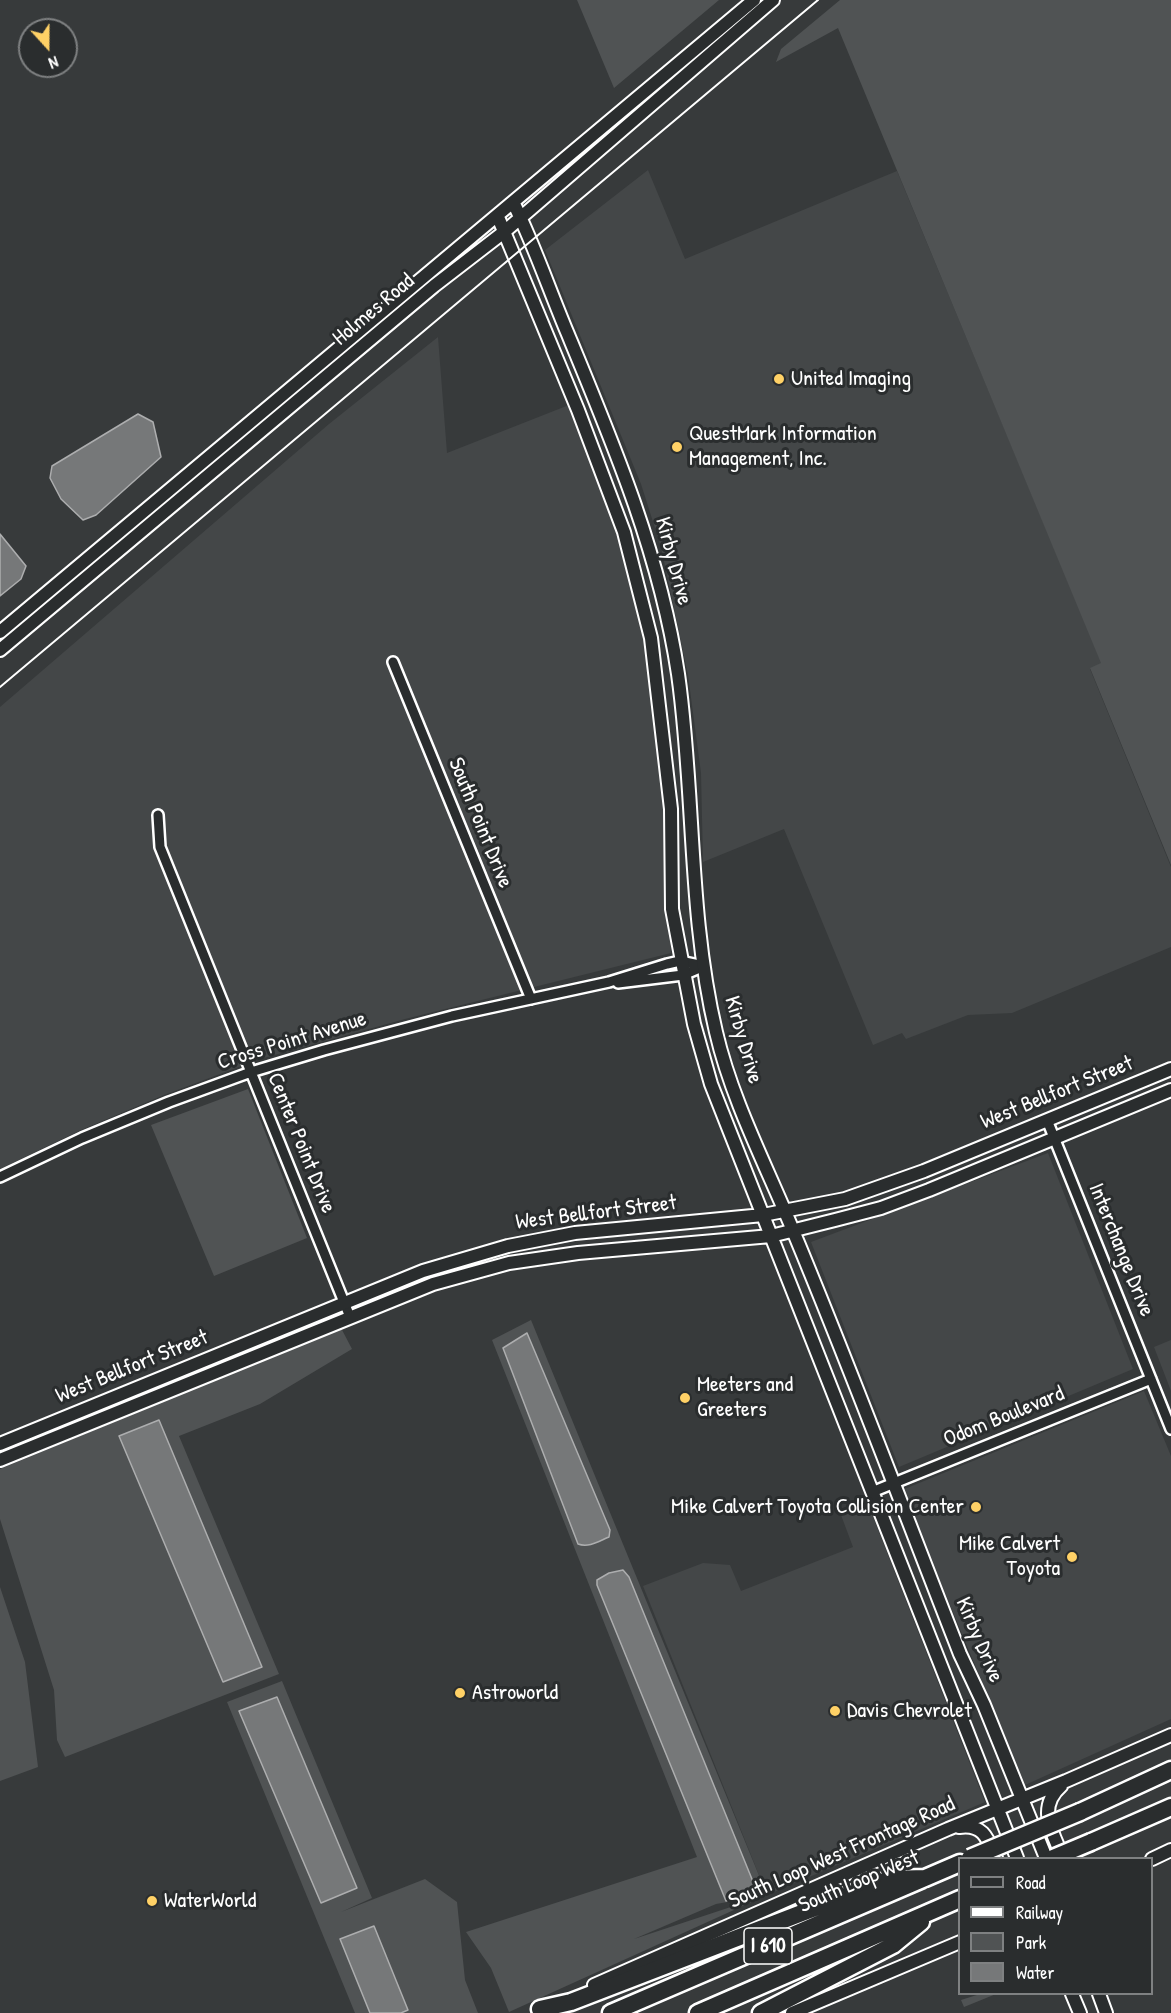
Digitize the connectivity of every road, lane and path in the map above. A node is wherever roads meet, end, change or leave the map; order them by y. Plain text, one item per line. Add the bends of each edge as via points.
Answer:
1 (754, 0) edge
2 (773, 0) edge
3 (514, 204) junction
4 (498, 217) junction
5 (520, 217) junction
6 (504, 231) junction
7 (340, 346) junction
8 (350, 357) junction
9 (596, 402) junction
10 (578, 410) junction
11 (654, 561) junction
12 (633, 567) junction
13 (76, 568) junction
14 (86, 578) junction
15 (0, 632) edge
16 (0, 650) edge
17 (393, 662) dead end
18 (677, 670) junction
19 (656, 674) junction
20 (692, 807) junction
21 (671, 809) junction
22 (158, 815) dead end
23 (680, 961) junction
24 (704, 966) junction
25 (683, 975) junction
26 (609, 982) junction
27 (531, 999) junction
28 (1171, 1069) edge
29 (251, 1072) junction
30 (1171, 1090) edge
31 (1047, 1120) junction
32 (1055, 1138) junction
33 (924, 1171) junction
34 (0, 1177) edge
35 (751, 1184) junction
36 (929, 1191) junction
37 (784, 1212) junction
38 (763, 1215) junction
39 (727, 1219) junction
40 (793, 1230) junction
41 (575, 1233) junction
42 (771, 1236) junction
43 (578, 1253) junction
44 (345, 1303) junction
45 (350, 1317) junction
46 (1151, 1379) junction
47 (1171, 1429) edge
48 (0, 1444) edge
49 (0, 1460) edge
50 (892, 1484) junction
51 (872, 1492) junction
52 (960, 1654) junction
53 (939, 1663) junction
54 (1171, 1735) edge
55 (1171, 1770) edge
56 (1066, 1782) junction
57 (1022, 1799) junction
58 (1171, 1807) edge
59 (998, 1809) junction
60 (1171, 1815) edge
61 (948, 1829) junction
62 (1107, 1834) junction
63 (1171, 1850) edge
64 (972, 1857) edge
65 (996, 1857) edge
66 (1017, 1857) edge
67 (1046, 1857) edge
68 (1055, 1857) edge
69 (1063, 1857) edge
70 (1153, 1858) edge
71 (958, 1864) edge
72 (925, 1878) junction
73 (958, 1900) edge
74 (936, 1910) junction
75 (957, 1942) edge
76 (1072, 1995) edge
77 (1099, 1995) edge
78 (536, 2011) edge
79 (611, 2013) edge
80 (698, 2013) edge
81 (760, 2013) edge
82 (792, 2013) edge
83 (1080, 2013) edge
84 (1106, 2013) edge

1 - 3 main road, Holmes Road
2 - 5 main road, Holmes Road
3 - 4 main road, Holmes Road
3 - 5 main road, Kirby Drive
4 - 6 main road, Kirby Drive
4 - 7 main road, Holmes Road
5 - 6 main road, Holmes Road
5 - 9 main road, Kirby Drive
6 - 8 main road, Holmes Road
6 - 10 main road, Kirby Drive
7 - 8 main road
7 - 13 main road, Holmes Road
8 - 14 main road, Holmes Road
9 - 10 main road
9 - 11 main road, Kirby Drive via 627,478
10 - 12 main road, Kirby Drive via 624,532
11 - 12 main road
11 - 18 main road, Kirby Drive
12 - 19 main road, Kirby Drive
13 - 14 main road
13 - 15 main road, Holmes Road
14 - 16 main road, Holmes Road
17 - 27 street, South Point Drive
18 - 19 main road
18 - 20 main road, Kirby Drive
19 - 21 main road, Kirby Drive
20 - 21 main road
20 - 24 main road, Kirby Drive
21 - 23 main road, Kirby Drive via 672,909
22 - 29 street, Center Point Drive via 160,848
23 - 24 street, Cross Point Avenue
23 - 25 main road, Kirby Drive
23 - 26 street, Cross Point Avenue
24 - 25 street, Cross Point Avenue
24 - 37 main road, Kirby Drive via 716,1034
25 - 26 street, Cross Point Avenue
25 - 35 main road, Kirby Drive via 711,1084
26 - 27 street, Cross Point Avenue
27 - 29 street, Cross Point Avenue via 397,1030
28 - 31 main road, West Bellfort Street
29 - 34 street, Cross Point Avenue via 82,1138
29 - 44 street, Center Point Drive
30 - 32 main road, West Bellfort Street
31 - 32 street, Interchange Drive
31 - 33 main road, West Bellfort Street
32 - 36 main road, West Bellfort Street
32 - 46 street, Interchange Drive
33 - 36 main road
33 - 37 main road, West Bellfort Street via 845,1199
35 - 38 main road, Kirby Drive
35 - 39 main road via 748,1205
36 - 40 main road, West Bellfort Street via 881,1208
37 - 38 main road, West Bellfort Street
37 - 40 main road, Kirby Drive
38 - 39 main road, West Bellfort Street
38 - 42 main road, Kirby Drive
39 - 41 main road, West Bellfort Street
40 - 42 main road, West Bellfort Street
40 - 50 main road, Kirby Drive
41 - 43 main road
41 - 44 main road, West Bellfort Street via 469,1256
42 - 43 main road, West Bellfort Street
42 - 51 main road, Kirby Drive
43 - 45 main road, West Bellfort Street via 472,1272
44 - 45 street, Center Point Drive
44 - 48 main road, West Bellfort Street
45 - 49 main road, West Bellfort Street
46 - 47 street, Interchange Drive
46 - 50 street, Odom Boulevard
50 - 51 street, Odom Boulevard
50 - 52 main road, Kirby Drive
51 - 53 main road, Kirby Drive
52 - 53 main road
52 - 57 main road, Kirby Drive
53 - 59 main road, Kirby Drive
54 - 56 main road, South Loop West Frontage Road
55 - 64 highway, bridge
56 - 57 main road, South Loop West Frontage Road
56 - 69 main road via 1052,1793 1046,1814
57 - 59 main road, South Loop West Frontage Road
57 - 67 main road, Kirby Drive
58 - 62 highway
59 - 61 main road, South Loop West Frontage Road
59 - 66 main road, Kirby Drive
60 - 62 highway
61 - 65 main road via 968,1826 981,1830
61 - 78 main road, South Loop West Frontage Road
62 - 68 highway, bridge
63 - 70 main road
71 - 72 highway, South Loop West / I 610
72 - 78 highway via 890,1879 582,1998
72 - 79 highway, South Loop West / I 610
73 - 74 highway, I 610
74 - 80 highway, I 610
74 - 81 highway via 893,1945
75 - 82 main road
76 - 83 main road
77 - 84 main road

